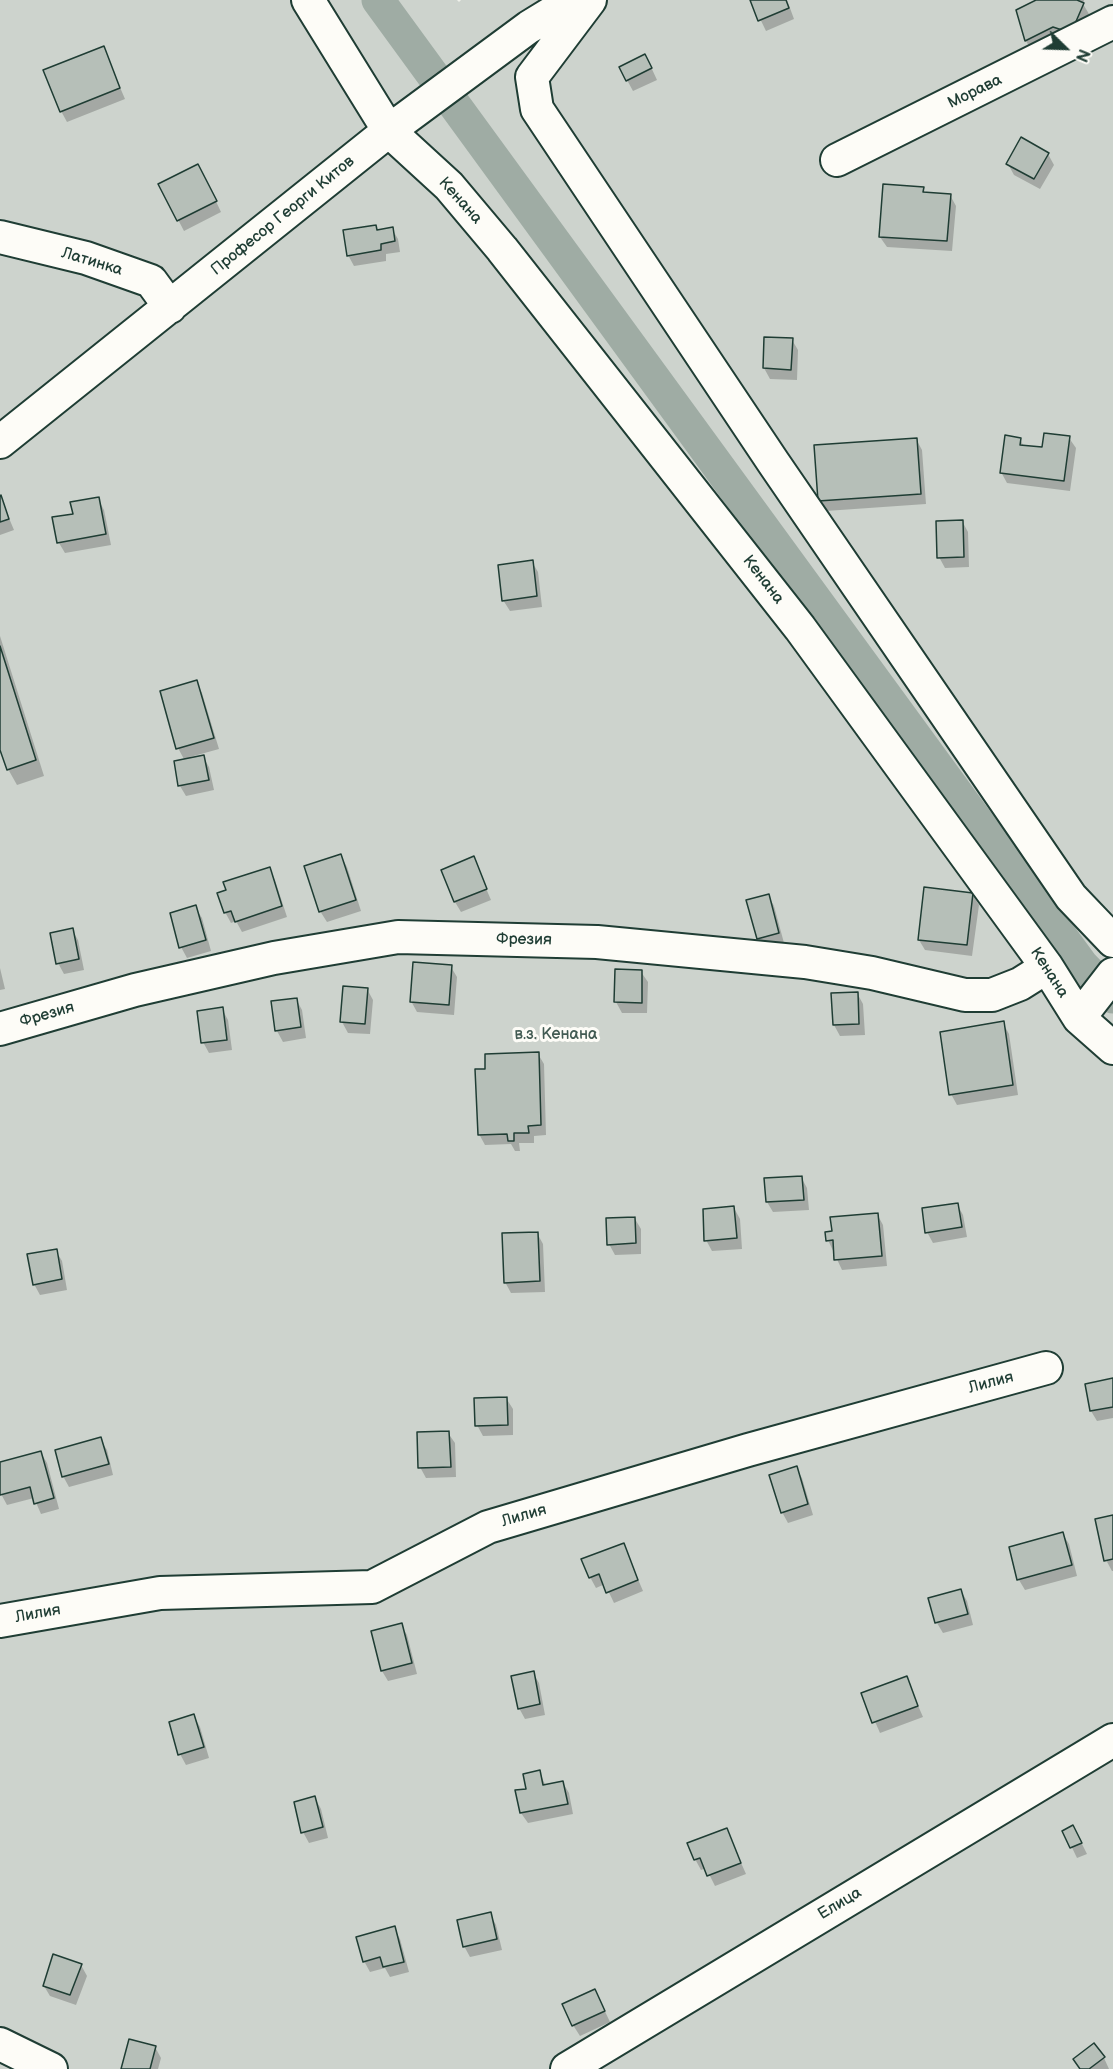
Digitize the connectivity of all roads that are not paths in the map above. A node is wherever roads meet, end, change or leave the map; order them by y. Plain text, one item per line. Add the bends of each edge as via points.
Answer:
1 (308, 0) edge
2 (573, 0) edge
3 (590, 0) edge
4 (1113, 22) edge
5 (390, 130) junction
6 (837, 160) dead end
7 (0, 237) edge
8 (170, 307) junction
9 (0, 442) edge
10 (1113, 942) edge
11 (1047, 967) junction
12 (1113, 974) edge
13 (1079, 1018) junction
14 (0, 1029) edge
15 (1113, 1048) edge
16 (1046, 1368) dead end
17 (0, 1621) edge
18 (1113, 1740) edge
19 (0, 2044) edge
20 (51, 2069) edge
21 (567, 2069) edge

1 - 5 street, Кенана
2 - 5 street, Професор Георги Китов via 529,27
3 - 10 street via 532,77 537,109 1071,897
4 - 6 street, Морава
5 - 8 street, Професор Георги Китов
5 - 11 street, Кенана via 449,186 502,249 720,526 800,628
7 - 8 street, Латинка via 86,258 151,281
8 - 9 street, Професор Георги Китов
11 - 13 street, Кенана
11 - 14 street, Фрезия via 992,995 965,995 805,962 597,942 398,937 274,958 135,990
12 - 13 street
13 - 15 street, Кенана
16 - 17 street, Лилия via 488,1527 372,1587 160,1593
18 - 21 street, Елица
19 - 20 street

